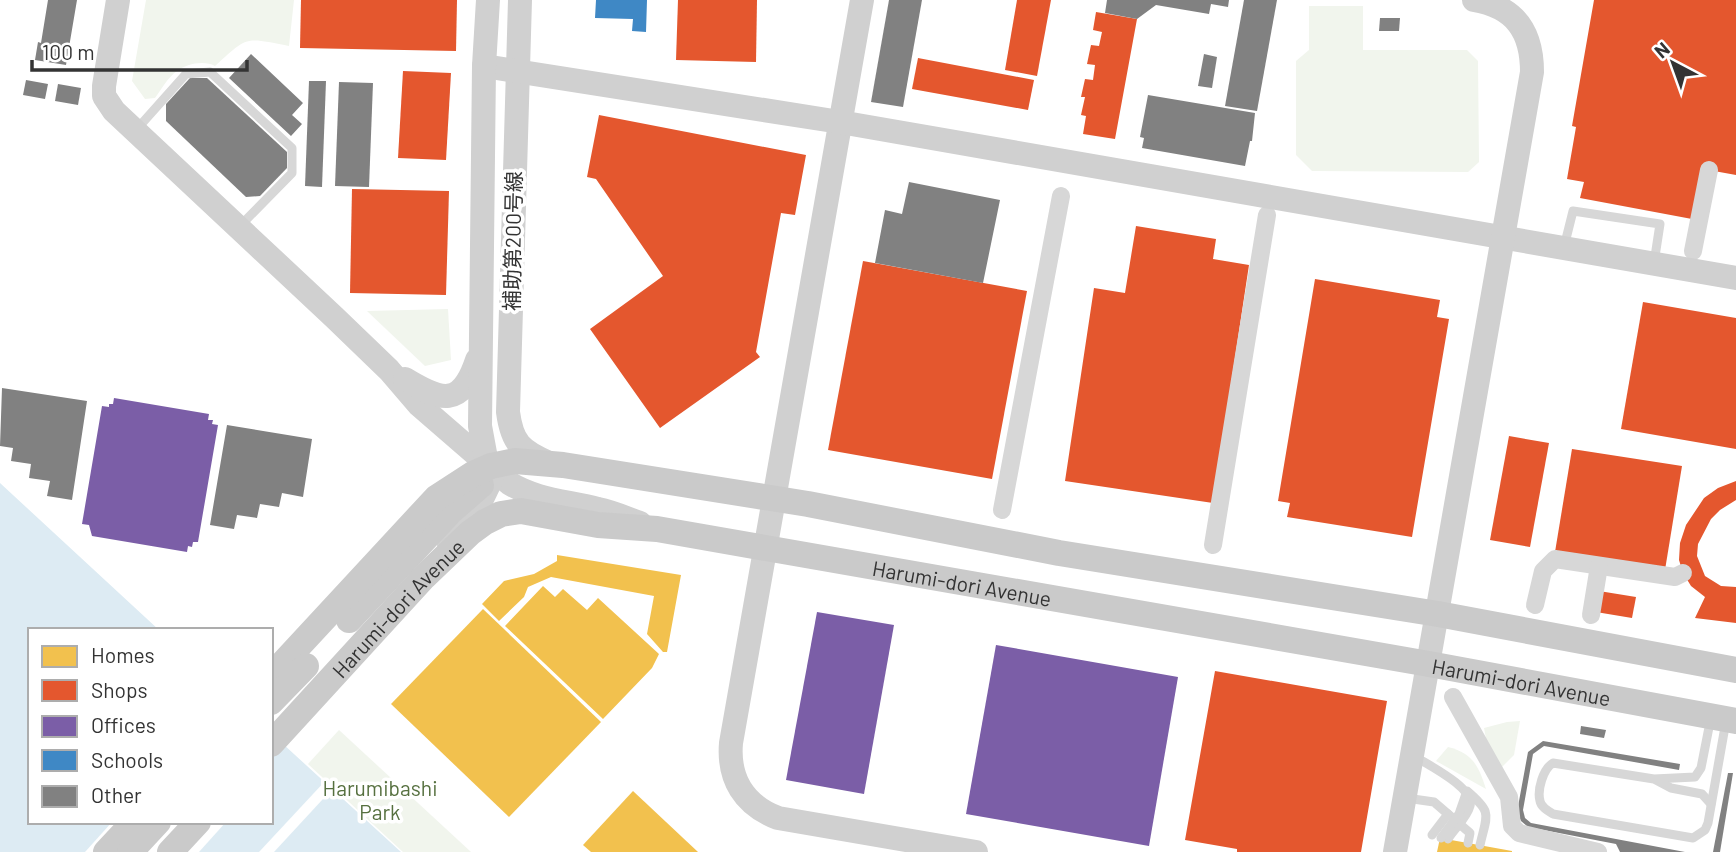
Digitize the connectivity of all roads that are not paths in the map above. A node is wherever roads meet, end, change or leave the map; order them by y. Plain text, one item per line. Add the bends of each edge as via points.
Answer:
1 (118, 0) edge
2 (488, 0) edge
3 (520, 0) edge
4 (862, 0) edge
5 (1474, 0) edge
6 (484, 66) junction
7 (516, 70) junction
8 (840, 122) junction
9 (135, 131) junction
10 (1709, 170) dead end
11 (1060, 197) dead end
12 (1267, 215) dead end
13 (239, 228) junction
14 (1503, 237) junction
15 (1564, 248) junction
16 (1693, 251) dead end
17 (1654, 264) junction
18 (1736, 278) edge
19 (481, 350) junction
20 (389, 370) junction
21 (481, 411) junction
22 (508, 412) junction
23 (467, 447) junction
24 (549, 463) junction
25 (494, 470) junction
26 (436, 498) junction
27 (774, 499) junction
28 (1002, 510) dead end
29 (657, 529) junction
30 (1213, 545) dead end
31 (765, 548) junction
32 (1059, 552) junction
33 (1139, 566) junction
34 (1599, 566) junction
35 (1683, 573) dead end
36 (424, 577) junction
37 (1056, 599) junction
38 (1535, 605) dead end
39 (1133, 612) junction
40 (1438, 614) junction
41 (1591, 615) dead end
42 (1429, 664) junction
43 (1736, 670) edge
44 (273, 674) edge
45 (1453, 697) dead end
46 (273, 700) edge
47 (1725, 718) edge
48 (275, 740) edge
49 (1413, 755) junction
50 (1654, 779) junction
51 (1467, 791) junction
52 (1404, 797) junction
53 (1711, 804) junction
54 (1453, 819) junction
55 (132, 824) edge
56 (156, 824) edge
57 (196, 824) edge
58 (1468, 842) dead end
59 (1480, 845) dead end
60 (106, 852) edge
61 (130, 852) edge
62 (170, 852) edge
63 (976, 852) edge
64 (1395, 852) edge
65 (1598, 852) edge

1 - 9 street via 104,96
2 - 6 street, 補助第200号線
3 - 7 street, 補助第200号線
4 - 8 street
5 - 14 street via 1510,13 1524,29 1532,50
6 - 7 street
6 - 19 street, 補助第200号線
7 - 8 street
7 - 22 street, 補助第200号線
8 - 14 street
8 - 27 street
9 - 13 street
9 - 13 lane via 186,74 210,72 292,148 292,173
10 - 16 street
11 - 28 street
12 - 30 street
13 - 20 street
14 - 15 street
14 - 40 street
15 - 17 street
15 - 17 lane via 1573,211 1660,224
17 - 18 street
19 - 20 street via 466,386 445,397 429,394
19 - 21 street, 補助第200号線
20 - 23 street via 419,405
21 - 23 street
21 - 25 street, 補助第200号線 via 481,441
22 - 24 street, 補助第200号線 via 514,439
22 - 25 street
23 - 25 street
23 - 26 street
24 - 25 main road via 515,461
24 - 27 main road
25 - 26 main road via 473,474
25 - 29 street via 528,493 600,509
25 - 36 street via 481,501
25 - 46 main road, Harumi-dori Avenue
26 - 44 main road
27 - 31 street
27 - 32 main road
29 - 31 main road, Harumi-dori Avenue
29 - 36 main road, Harumi-dori Avenue via 510,511 477,527
31 - 37 main road, Harumi-dori Avenue
31 - 63 street via 731,743 730,763 742,794 778,818
32 - 33 main road
32 - 37 main road via 1069,555 1080,577 1073,589
33 - 39 main road via 1120,570 1107,583 1113,599
33 - 40 main road
34 - 35 street via 1675,577
34 - 38 street via 1555,558 1543,571
34 - 41 street
36 - 48 main road, Harumi-dori Avenue
37 - 39 main road, Harumi-dori Avenue
39 - 42 main road, Harumi-dori Avenue
40 - 42 street
40 - 43 main road
42 - 47 main road, Harumi-dori Avenue
42 - 49 street
45 - 65 street via 1509,797 1512,826 1519,833
47 - 50 lane via 1695,777
47 - 53 lane
49 - 51 lane
49 - 52 street
50 - 53 lane via 1671,788 1702,794
50 - 53 lane via 1553,763 1544,770 1539,799 1553,814 1693,838 1705,830
51 - 54 lane via 1472,802 1469,810
51 - 59 lane via 1487,813
52 - 54 lane via 1434,802
52 - 64 street
54 - 54 lane via 1440,837
54 - 58 lane via 1470,833
55 - 60 main road
56 - 61 main road
57 - 62 main road

